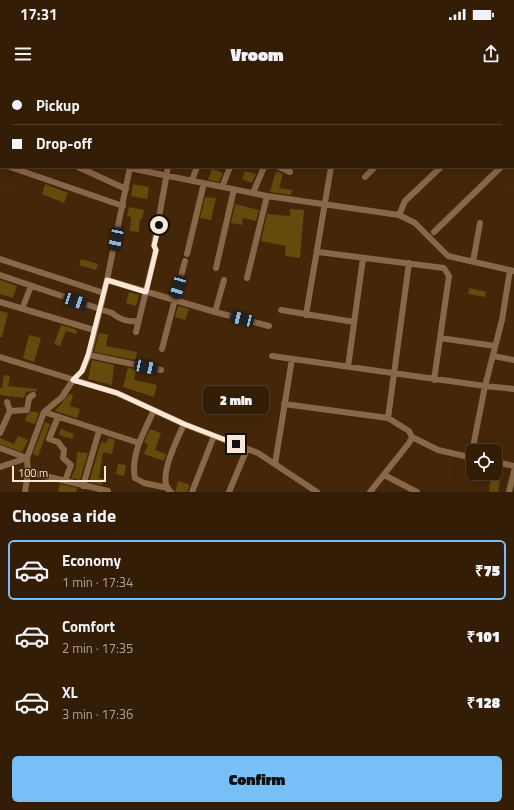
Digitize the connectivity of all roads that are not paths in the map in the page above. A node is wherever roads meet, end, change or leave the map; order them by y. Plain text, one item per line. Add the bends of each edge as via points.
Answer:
1 (13, 168) edge
2 (80, 168) edge
3 (129, 168) edge
4 (134, 168) edge
5 (168, 168) edge
6 (197, 168) edge
7 (230, 168) edge
8 (264, 168) edge
9 (281, 168) edge
10 (331, 168) edge
11 (374, 168) edge
12 (440, 168) edge
13 (500, 168) edge
14 (290, 172) dead end
15 (167, 174) junction
16 (365, 177) dead end
17 (192, 180) junction
18 (204, 183) junction
19 (222, 187) junction
20 (126, 188) junction
21 (234, 189) junction
22 (253, 193) junction
23 (267, 196) junction
24 (123, 206) junction
25 (326, 206) junction
26 (399, 215) junction
27 (480, 223) dead end
28 (434, 232) dead end
29 (318, 252) junction
30 (187, 254) dead end
31 (448, 256) junction
32 (363, 258) junction
33 (0, 259) edge
34 (185, 261) dead end
35 (473, 262) junction
36 (409, 263) junction
37 (216, 268) dead end
38 (444, 268) junction
39 (512, 270) edge
40 (0, 275) edge
41 (247, 278) dead end
42 (107, 280) junction
43 (224, 280) dead end
44 (31, 286) junction
45 (146, 292) junction
46 (104, 293) junction
47 (174, 300) junction
48 (0, 302) edge
49 (24, 304) dead end
50 (100, 309) junction
51 (281, 310) dead end
52 (215, 312) junction
53 (306, 315) junction
54 (138, 321) junction
55 (354, 322) junction
56 (269, 326) dead end
57 (94, 330) junction
58 (136, 332) dead end
59 (440, 338) junction
60 (495, 346) junction
61 (162, 349) dead end
62 (88, 355) junction
63 (272, 356) dead end
64 (493, 356) junction
65 (0, 357) edge
66 (292, 359) junction
67 (514, 360) edge
68 (348, 367) junction
69 (161, 370) dead end
70 (392, 374) junction
71 (73, 380) junction
72 (434, 380) junction
73 (485, 386) junction
74 (514, 389) edge
75 (33, 395) dead end
76 (7, 402) dead end
77 (284, 404) junction
78 (154, 410) junction
79 (10, 411) junction
80 (44, 412) junction
81 (58, 417) junction
82 (388, 418) junction
83 (184, 424) junction
84 (99, 431) junction
85 (0, 433) edge
86 (214, 436) junction
87 (412, 437) junction
88 (139, 443) junction
89 (475, 444) edge
90 (0, 448) edge
91 (247, 449) junction
92 (466, 457) edge
93 (27, 458) junction
94 (502, 463) edge
95 (275, 464) junction
96 (514, 466) edge
97 (0, 467) edge
98 (514, 471) edge
99 (28, 472) junction
100 (384, 475) junction
101 (65, 481) junction
102 (83, 486) junction
103 (170, 490) edge
104 (108, 491) edge
105 (25, 492) edge
106 (192, 492) edge
107 (229, 492) edge
108 (317, 492) edge
109 (370, 492) edge
110 (416, 492) edge
111 (509, 492) edge

1 - 24 street
2 - 20 street
3 - 20 street
4 - 15 street
5 - 15 street
6 - 17 street
7 - 19 street
8 - 22 street
9 - 14 street
10 - 25 street
11 - 16 street
12 - 26 street via 405,201
13 - 28 street
15 - 17 street
15 - 45 street via 154,246 156,250
17 - 18 street
18 - 19 street
18 - 30 street
19 - 21 street
20 - 24 street
21 - 22 street
21 - 37 street
22 - 23 street
23 - 25 street
23 - 41 street
24 - 42 street
25 - 26 street
25 - 29 street
26 - 31 street via 415,224
27 - 35 street
29 - 32 street
29 - 53 street
31 - 35 street
31 - 38 street
32 - 36 street
32 - 55 street
33 - 46 street
34 - 47 street
35 - 39 street
36 - 38 street
36 - 70 street
38 - 59 street via 449,276
39 - 60 street
40 - 44 street
42 - 45 street
42 - 46 street
43 - 52 street
44 - 49 street
44 - 50 street
45 - 47 street
45 - 54 street
46 - 50 street
47 - 52 street
47 - 61 street
48 - 57 street
50 - 54 street via 129,322
50 - 57 street
51 - 53 street
52 - 56 street
53 - 55 street
54 - 58 street
55 - 68 street
57 - 62 street
59 - 60 street
59 - 72 street
60 - 64 street
62 - 69 street
62 - 71 street via 82,371
63 - 66 street
64 - 67 street
64 - 73 street
65 - 71 street
66 - 68 street
66 - 77 street
68 - 70 street
70 - 72 street
70 - 82 street
71 - 78 street via 117,393
71 - 80 street via 62,397
72 - 73 street
73 - 74 street
73 - 89 street
75 - 79 street via 29,398 27,410
76 - 79 street
77 - 82 street
77 - 95 street
78 - 83 street
78 - 88 street
79 - 85 street
80 - 81 street
80 - 93 street
81 - 84 street
81 - 101 street via 49,439 58,442 64,450 63,458 71,465
82 - 87 street via 409,432
83 - 86 street
83 - 103 street via 166,470 165,483
84 - 88 street
84 - 102 street
86 - 91 street
86 - 106 street
87 - 92 street via 438,450
87 - 100 street
88 - 103 street via 133,470 134,478
90 - 93 street
91 - 95 street
91 - 107 street
93 - 97 street
93 - 99 street
94 - 96 street
95 - 108 street
98 - 111 street
99 - 101 street
99 - 105 street
100 - 109 street
100 - 110 street
101 - 102 street
102 - 104 street

